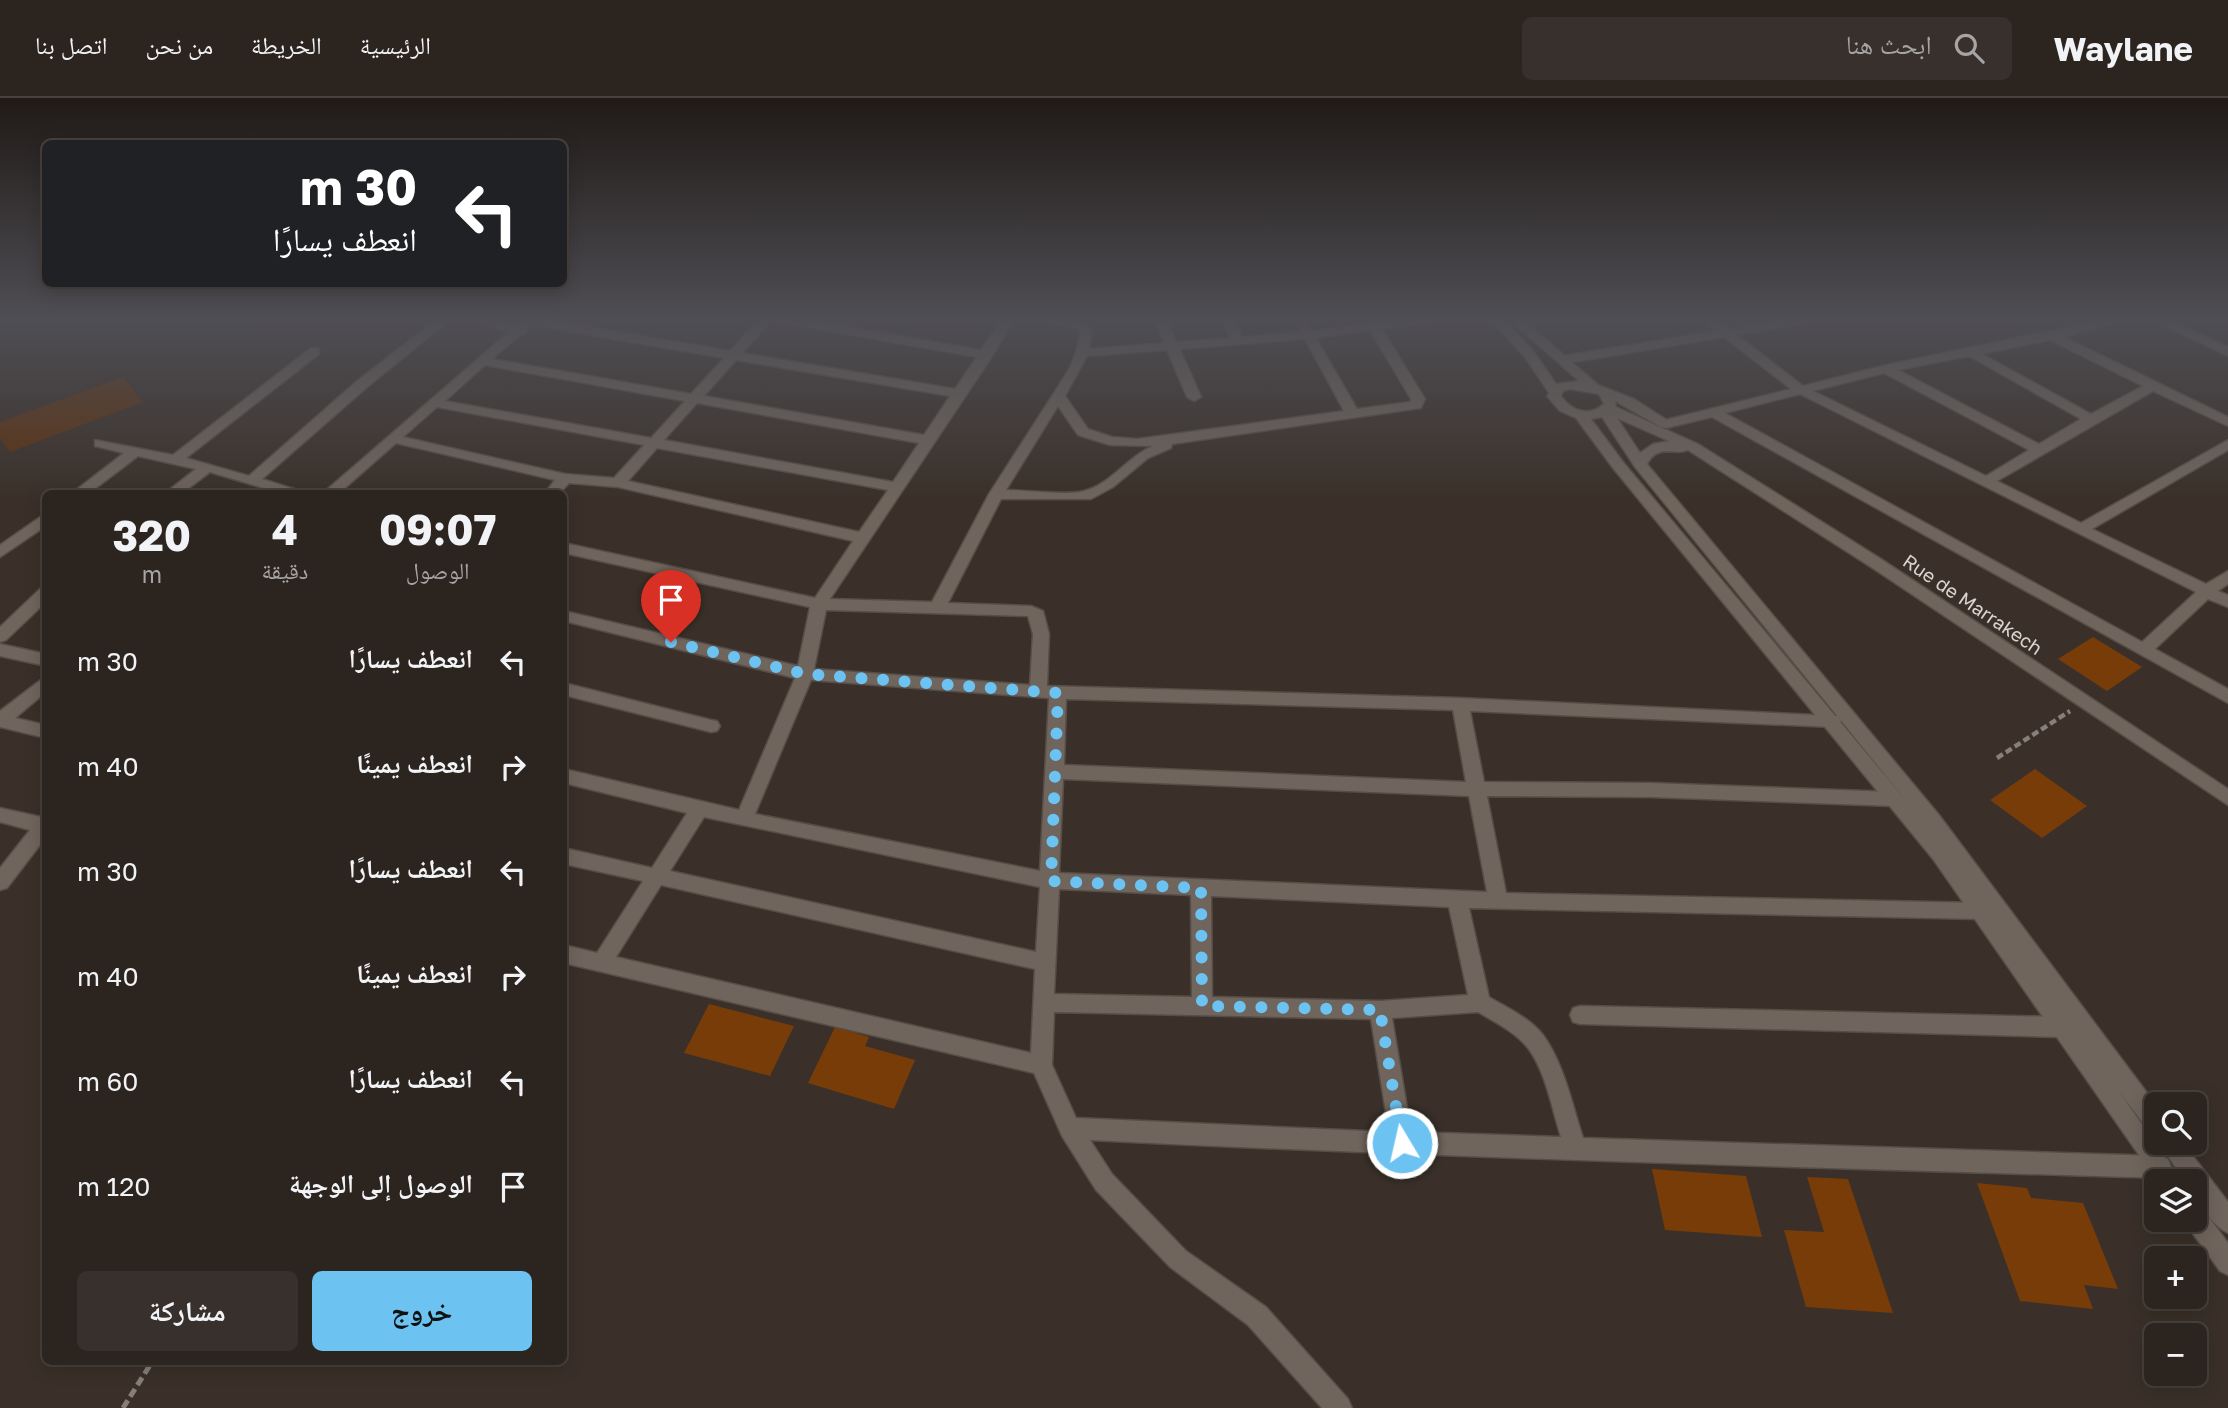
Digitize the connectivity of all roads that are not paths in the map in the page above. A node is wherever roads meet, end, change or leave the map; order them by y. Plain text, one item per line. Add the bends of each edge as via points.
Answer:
1 (279, 379) edge
2 (368, 379) edge
3 (462, 379) edge
4 (581, 379) edge
5 (712, 379) edge
6 (870, 379) edge
7 (969, 379) edge
8 (1067, 379) edge
9 (1186, 379) edge
10 (1333, 379) edge
11 (1406, 379) edge
12 (1546, 379) edge
13 (1582, 379) edge
14 (1787, 379) edge
15 (1842, 379) edge
16 (1905, 379) edge
17 (2020, 379) edge
18 (2138, 379) edge
19 (2152, 386) junction
20 (1800, 389) junction
21 (1555, 392) junction
22 (958, 394) junction
23 (1058, 396) junction
24 (1194, 397) dead end
25 (694, 400) junction
26 (1603, 400) junction
27 (436, 403) junction
28 (1715, 413) junction
29 (1352, 414) junction
30 (1581, 415) junction
31 (2091, 419) junction
32 (2228, 422) edge
33 (1666, 424) junction
34 (394, 439) junction
35 (1179, 439) junction
36 (928, 440) junction
37 (100, 443) dead end
38 (654, 444) junction
39 (2228, 444) edge
40 (1693, 447) junction
41 (2039, 450) junction
42 (135, 451) junction
43 (1710, 458) junction
44 (175, 460) junction
45 (1640, 464) junction
46 (208, 467) junction
47 (565, 478) junction
48 (251, 481) junction
49 (1984, 483) junction
50 (618, 484) junction
51 (896, 487) junction
52 (83, 490) edge
53 (176, 490) edge
54 (272, 490) edge
55 (333, 490) edge
56 (554, 490) edge
57 (996, 494) junction
58 (42, 521) edge
59 (2079, 530) junction
60 (862, 538) junction
61 (567, 549) edge
62 (0, 552) edge
63 (2228, 576) edge
64 (2207, 591) junction
65 (42, 596) edge
66 (2228, 602) edge
67 (819, 604) junction
68 (937, 608) junction
69 (567, 616) edge
70 (0, 636) edge
71 (0, 650) edge
72 (2144, 650) junction
73 (42, 659) edge
74 (805, 674) junction
75 (42, 685) edge
76 (567, 690) edge
77 (1038, 691) junction
78 (1058, 693) junction
79 (2228, 697) edge
80 (1460, 704) junction
81 (0, 721) edge
82 (1832, 721) junction
83 (711, 726) dead end
84 (42, 731) edge
85 (1055, 772) junction
86 (567, 777) edge
87 (1478, 789) junction
88 (2228, 798) edge
89 (1893, 799) junction
90 (700, 808) junction
91 (0, 815) edge
92 (744, 819) junction
93 (42, 824) edge
94 (42, 829) edge
95 (567, 857) edge
96 (656, 877) junction
97 (1051, 881) junction
98 (0, 882) edge
99 (1201, 888) junction
100 (1457, 899) junction
101 (1498, 901) junction
102 (1981, 911) junction
103 (567, 955) edge
104 (1047, 963) junction
105 (601, 964) junction
106 (1045, 1003) junction
107 (1480, 1003) junction
108 (1202, 1006) junction
109 (1380, 1010) junction
110 (1580, 1015) dead end
111 (2060, 1027) junction
112 (1041, 1065) junction
113 (2144, 1107) edge
114 (1070, 1128) junction
115 (1402, 1143) junction
116 (1576, 1149) junction
117 (2179, 1155) edge
118 (2161, 1169) edge
119 (2144, 1173) edge
120 (2228, 1221) edge
121 (2206, 1232) edge
122 (2228, 1263) edge
123 (1339, 1408) edge

1 - 44 street
2 - 48 street
3 - 27 street
4 - 25 street
5 - 25 street
6 - 22 street
7 - 22 street
8 - 23 street
9 - 24 street
10 - 29 street
11 - 29 street via 1418,399 1416,405
12 - 21 street
13 - 26 street, Rue de Marrakech
14 - 20 street
15 - 20 street
16 - 41 street
17 - 31 street
18 - 19 street
19 - 31 street
19 - 32 street
20 - 28 street
20 - 49 street
21 - 26 street via 1569,384
21 - 30 street via 1559,405
22 - 36 street
23 - 35 street via 1083,432 1093,437 1137,443
23 - 57 street
25 - 36 street
25 - 38 street
26 - 30 street via 1595,415
26 - 33 street, Rue de Marrakech via 1646,412
26 - 40 street, Rue de Marrakech
26 - 45 street
27 - 34 street
27 - 38 street
28 - 33 street
28 - 72 street
29 - 35 street
30 - 82 street
31 - 41 street
33 - 40 street, Rue de Marrakech
34 - 47 street
34 - 55 street
35 - 57 street via 1143,455 1086,496
36 - 51 street
37 - 42 street
38 - 50 street
38 - 51 street
39 - 59 street
40 - 43 street, Rue de Marrakech
41 - 49 street
42 - 44 street
42 - 52 street
43 - 45 street via 1661,446 1645,452
43 - 88 street, Rue de Marrakech
44 - 46 street
45 - 113 street via 1933,820
46 - 48 street
46 - 53 street
47 - 50 street
47 - 56 street
48 - 54 street
49 - 59 street
50 - 60 street
51 - 60 street
57 - 68 street
58 - 62 street
59 - 64 street
60 - 67 street
61 - 67 street
63 - 64 street
64 - 66 street
64 - 72 street
65 - 70 street
67 - 68 street
67 - 74 street
68 - 77 street via 1019,610 1037,615 1041,634
69 - 74 street
71 - 73 street
72 - 79 street
74 - 77 street
74 - 92 street
75 - 81 street
76 - 83 street
77 - 78 street
78 - 80 street
78 - 85 street
80 - 82 street
80 - 87 street
81 - 84 street
82 - 89 street
85 - 87 street
85 - 97 street
86 - 90 street
87 - 89 street
87 - 101 street
89 - 102 street
90 - 92 street
90 - 96 street
91 - 93 street
92 - 97 street
94 - 98 street
95 - 96 street
96 - 104 street
96 - 105 street
97 - 99 street
97 - 104 street
99 - 100 street
99 - 108 street
100 - 101 street
100 - 107 street
101 - 102 street
102 - 111 street
103 - 105 street
104 - 106 street
105 - 112 street
106 - 108 street
106 - 112 street
107 - 109 street
107 - 116 street via 1535,1041 1549,1067
108 - 109 street
109 - 115 street
110 - 111 street
111 - 118 street
112 - 114 street
114 - 115 street
114 - 123 street via 1104,1182 1178,1259 1257,1316
115 - 116 street
116 - 119 street
117 - 120 street
121 - 122 street

